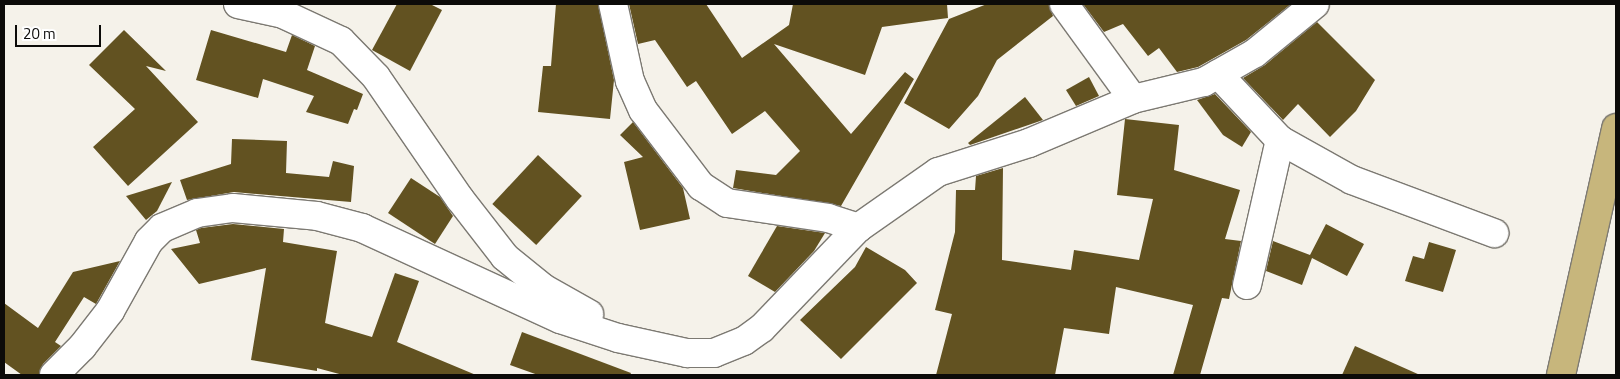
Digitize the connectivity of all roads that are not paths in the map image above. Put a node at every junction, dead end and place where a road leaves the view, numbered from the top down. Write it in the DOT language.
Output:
graph roads {
  1 [pos="238,4"];
  2 [pos="613,4"];
  3 [pos="1064,4"];
  4 [pos="1315,4"];
  5 [pos="1218,74"];
  6 [pos="1133,99"];
  7 [pos="1616,128"];
  8 [pos="1280,140"];
  9 [pos="858,228"];
  10 [pos="1494,233"];
  11 [pos="1246,284"];
  12 [pos="628,340"];
  13 [pos="54,375"];
  14 [pos="1561,375"];
  1 -- 12 [label="street"];
  2 -- 9 [label="street"];
  3 -- 6 [label="street"];
  4 -- 5 [label="street"];
  5 -- 6 [label="street"];
  5 -- 8 [label="street"];
  6 -- 9 [label="street"];
  7 -- 14 [label="main road"];
  8 -- 10 [label="street"];
  8 -- 11 [label="street"];
  9 -- 12 [label="street"];
  12 -- 13 [label="street"];
}
